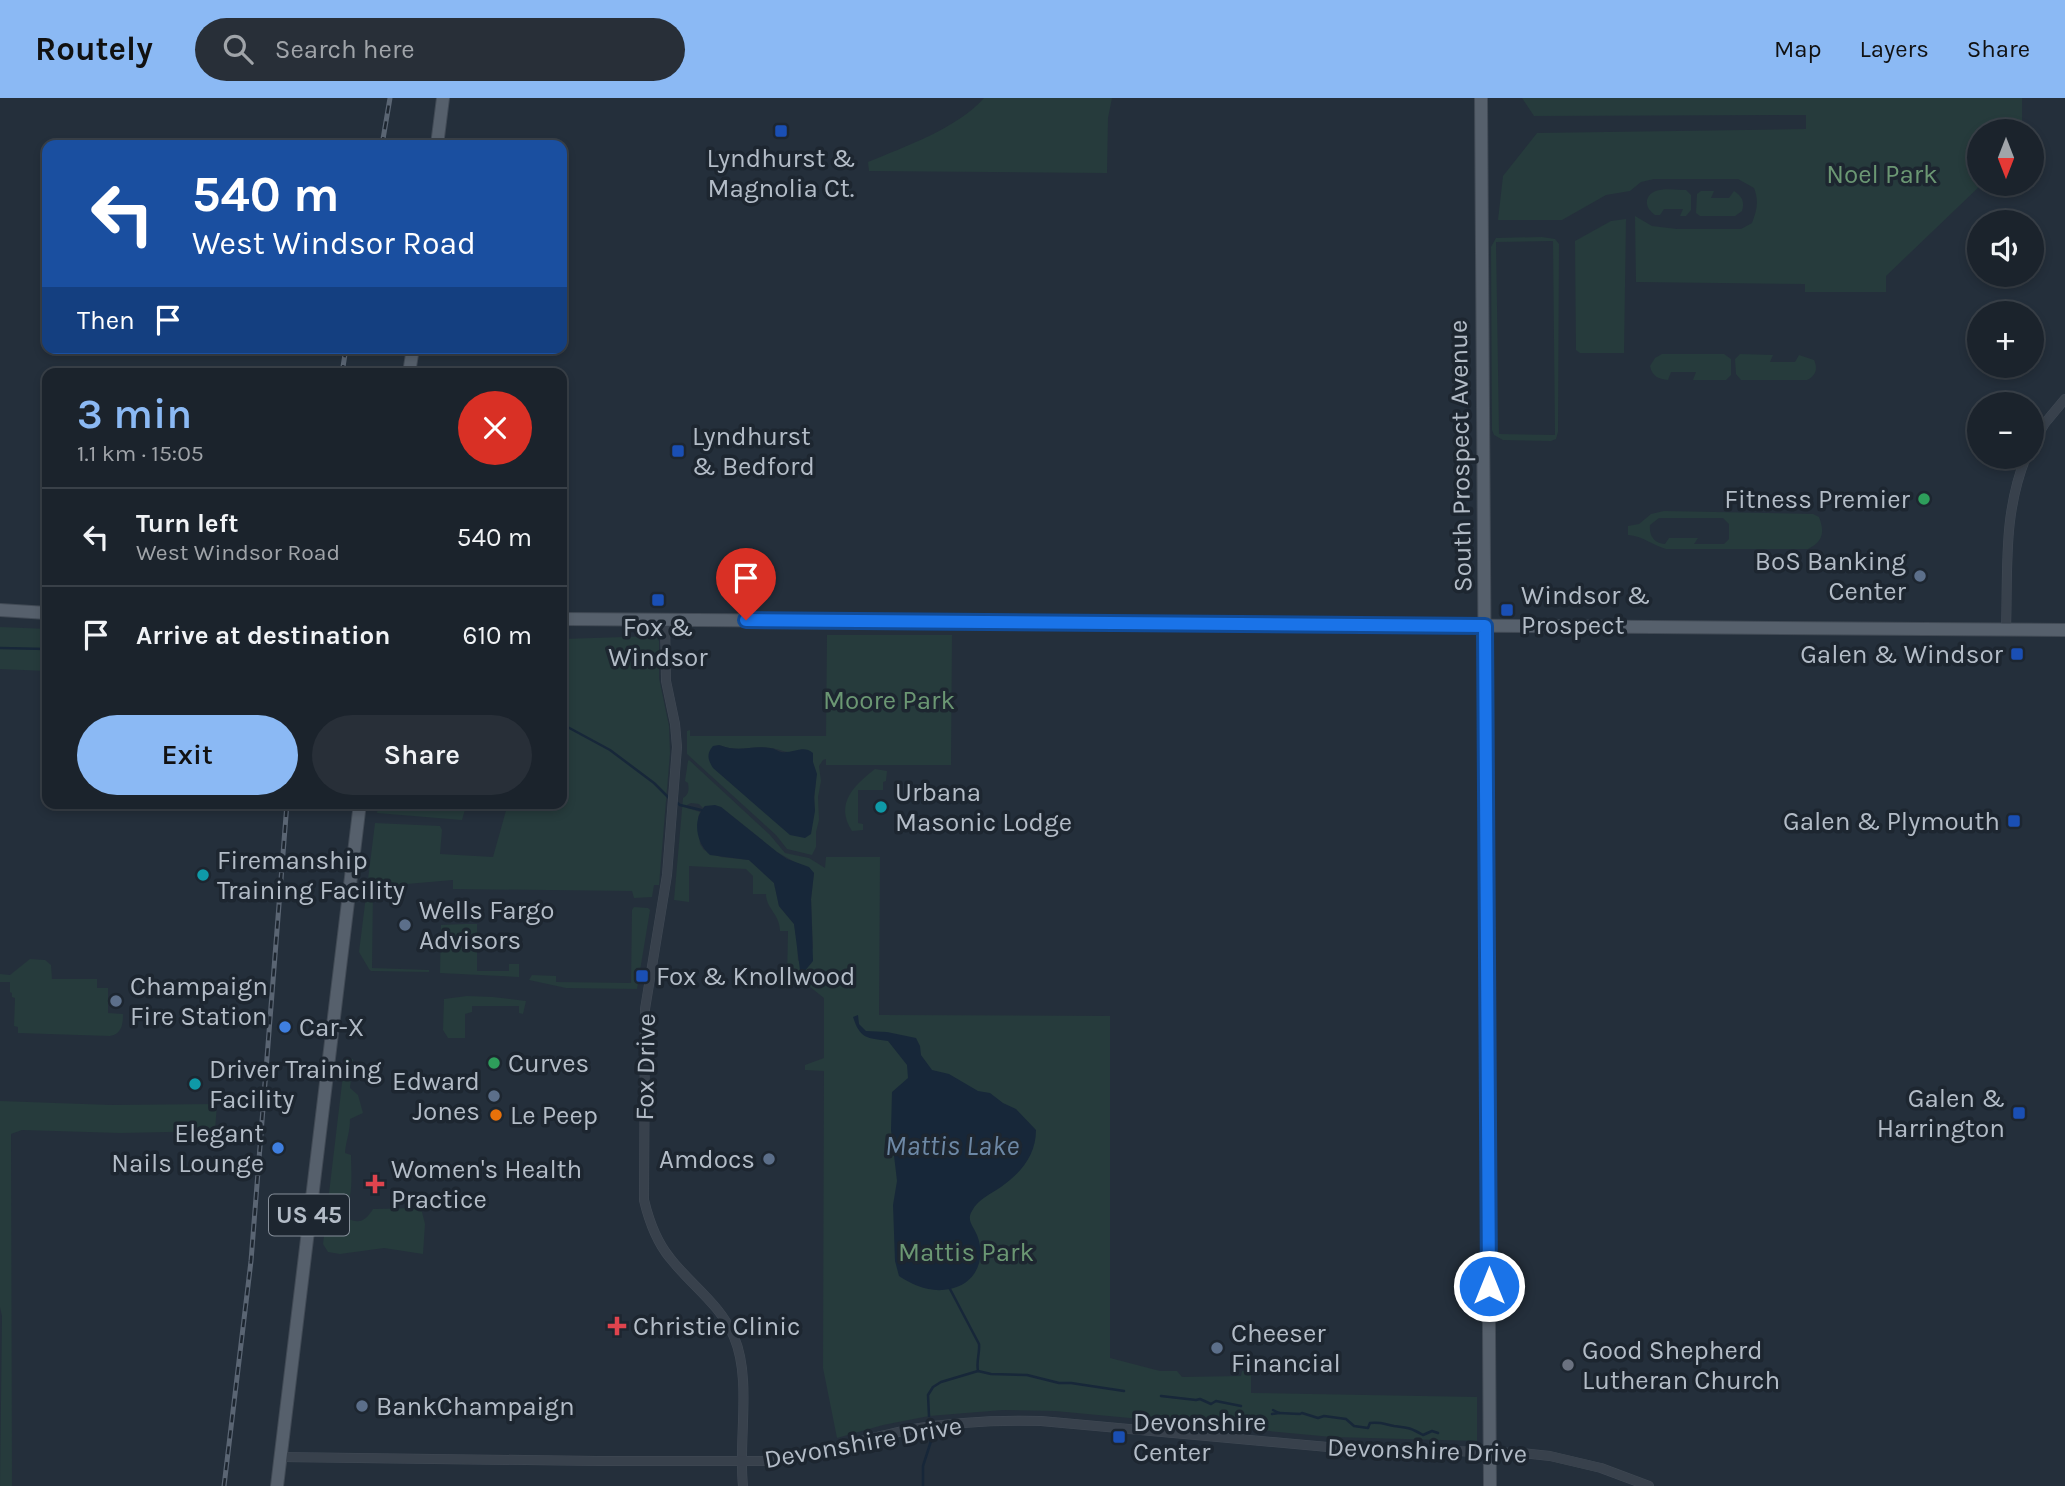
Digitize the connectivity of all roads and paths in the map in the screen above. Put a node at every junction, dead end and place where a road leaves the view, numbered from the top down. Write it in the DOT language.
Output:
graph roads {
  1 [pos="443,98"];
  2 [pos="1480,98"];
  3 [pos="438,140"];
  4 [pos="2065,399"];
  5 [pos="2044,425"];
  6 [pos="2022,469"];
  7 [pos="0,610"];
  8 [pos="42,613"];
  9 [pos="567,619"];
  10 [pos="665,620"];
  11 [pos="1485,626"];
  12 [pos="2006,629"];
  13 [pos="2065,630"];
  14 [pos="359,809"];
  15 [pos="1490,1453"];
  16 [pos="281,1457"];
  17 [pos="743,1461"];
  18 [pos="277,1486"];
  19 [pos="743,1486"];
  20 [pos="1490,1486"];
  21 [pos="1649,1486"];
  1 -- 3 [label="main road"];
  2 -- 11 [label="main road, South Prospect Avenue"];
  4 -- 5 [label="street"];
  6 -- 12 [label="street"];
  7 -- 8 [label="main road"];
  9 -- 10 [label="main road"];
  10 -- 11 [label="main road"];
  10 -- 17 [label="street, Fox Drive"];
  11 -- 12 [label="main road"];
  11 -- 15 [label="main road, South Prospect Avenue"];
  12 -- 13 [label="main road"];
  14 -- 16 [label="main road, US 45"];
  15 -- 17 [label="street, Devonshire Drive"];
  15 -- 20 [label="main road, South Prospect Avenue"];
  15 -- 21 [label="street, Devonshire Drive"];
  16 -- 17 [label="street, Devonshire Drive"];
  16 -- 18 [label="main road, US 45"];
  17 -- 19 [label="street, Fox Drive"];
}
